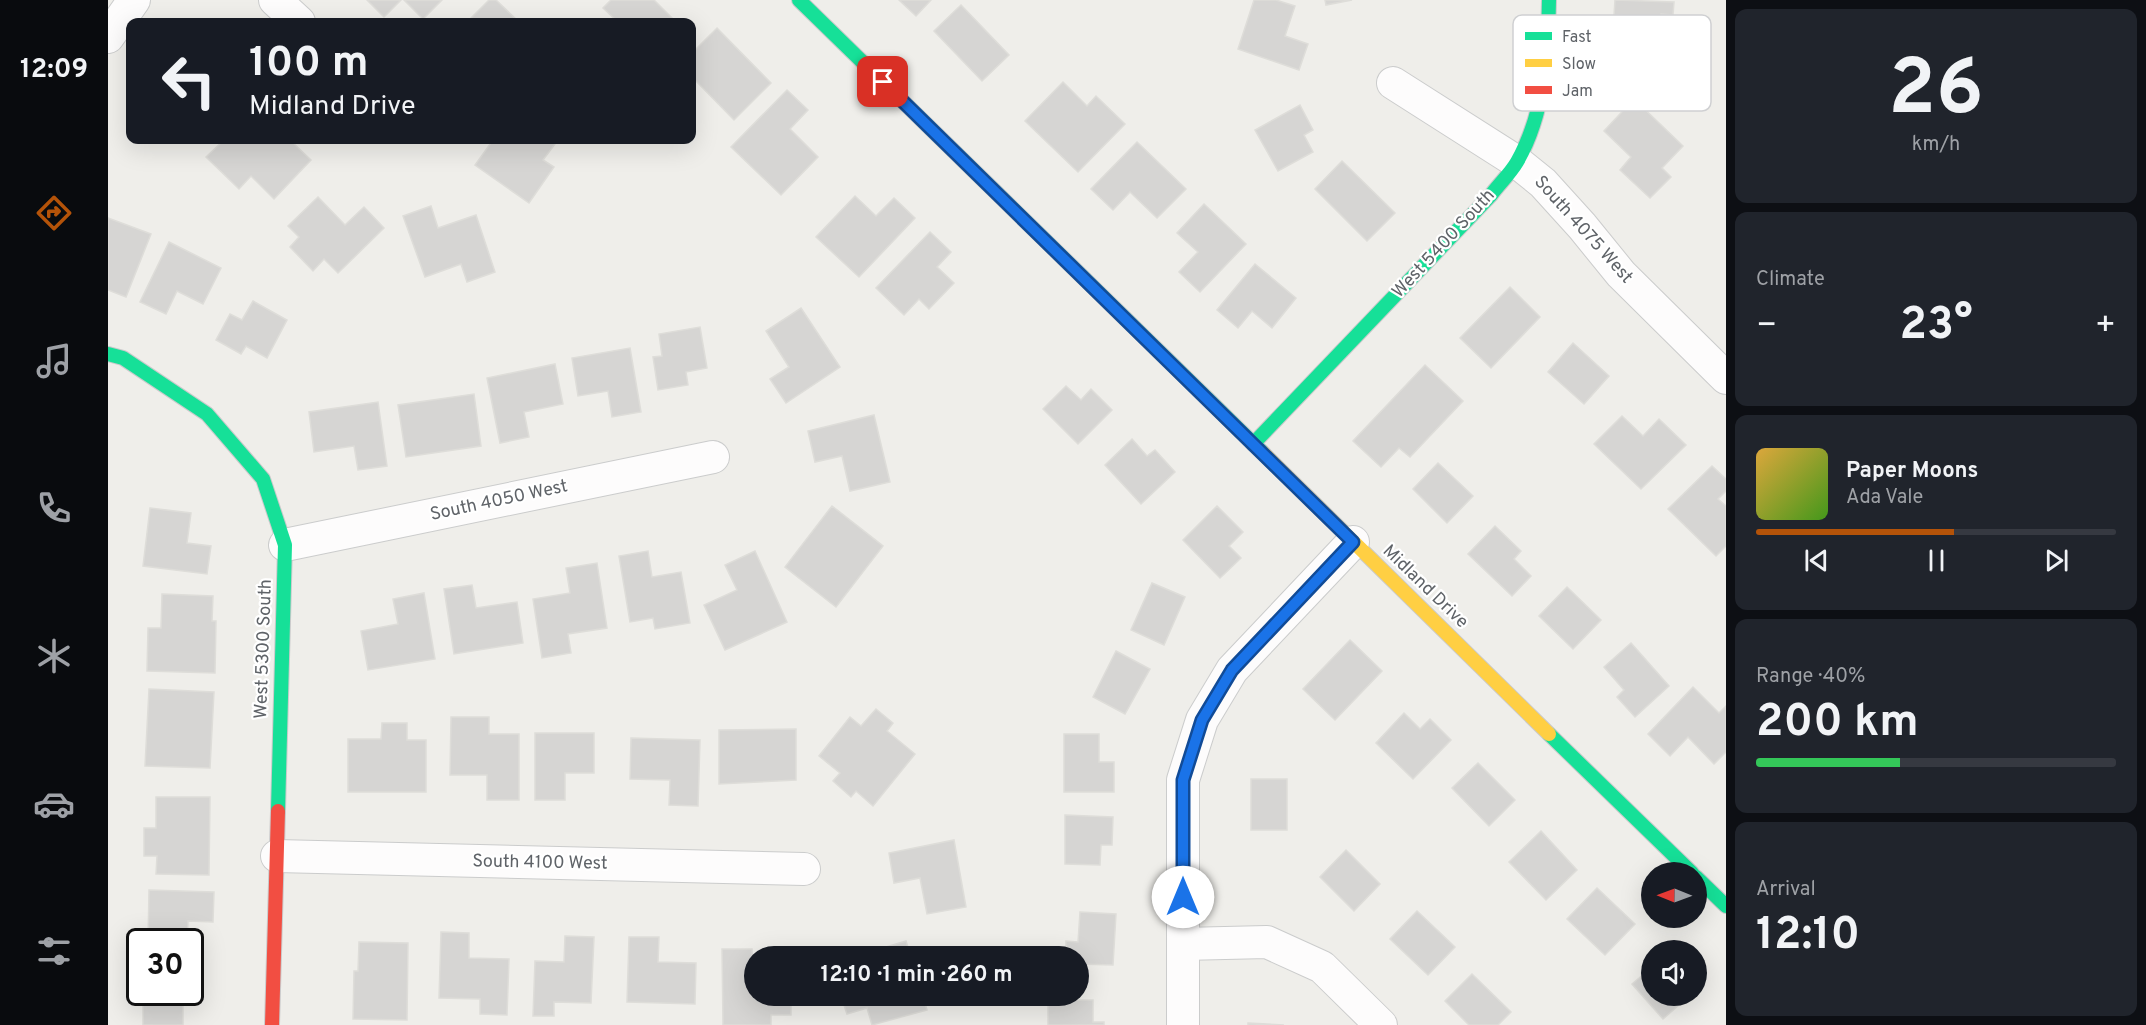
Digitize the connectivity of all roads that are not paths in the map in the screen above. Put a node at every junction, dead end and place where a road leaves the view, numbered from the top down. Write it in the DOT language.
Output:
graph roads {
  1 [pos="134,0"];
  2 [pos="275,0"];
  3 [pos="799,0"];
  4 [pos="1549,0"];
  5 [pos="1549,15"];
  6 [pos="295,18"];
  7 [pos="108,38"];
  8 [pos="1393,83"];
  9 [pos="1537,111"];
  10 [pos="1517,162"];
  11 [pos="108,354"];
  12 [pos="1726,378"];
  13 [pos="1253,444"];
  14 [pos="713,457"];
  15 [pos="1353,542"];
  16 [pos="285,545"];
  17 [pos="277,856"];
  18 [pos="1681,862"];
  19 [pos="804,869"];
  20 [pos="1707,888"];
  21 [pos="1726,906"];
  22 [pos="1183,944"];
  23 [pos="272,1025"];
  24 [pos="1183,1025"];
  25 [pos="1382,1025"];
  1 -- 7 [label="street"];
  2 -- 6 [label="street"];
  3 -- 13 [label="street, Midland Drive"];
  4 -- 5 [label="street, West 5400 South"];
  8 -- 10 [label="street, South 4075 West"];
  9 -- 10 [label="street, West 5400 South"];
  10 -- 12 [label="street, South 4075 West"];
  10 -- 13 [label="street, West 5400 South"];
  11 -- 16 [label="street, West 5300 South"];
  13 -- 15 [label="street, Midland Drive"];
  14 -- 16 [label="street, South 4050 West"];
  15 -- 18 [label="street, Midland Drive"];
  15 -- 22 [label="street"];
  16 -- 17 [label="street, West 5300 South"];
  17 -- 19 [label="street, South 4100 West"];
  17 -- 23 [label="street, West 5300 South"];
  20 -- 21 [label="street"];
  22 -- 24 [label="street"];
  22 -- 25 [label="street"];
}
